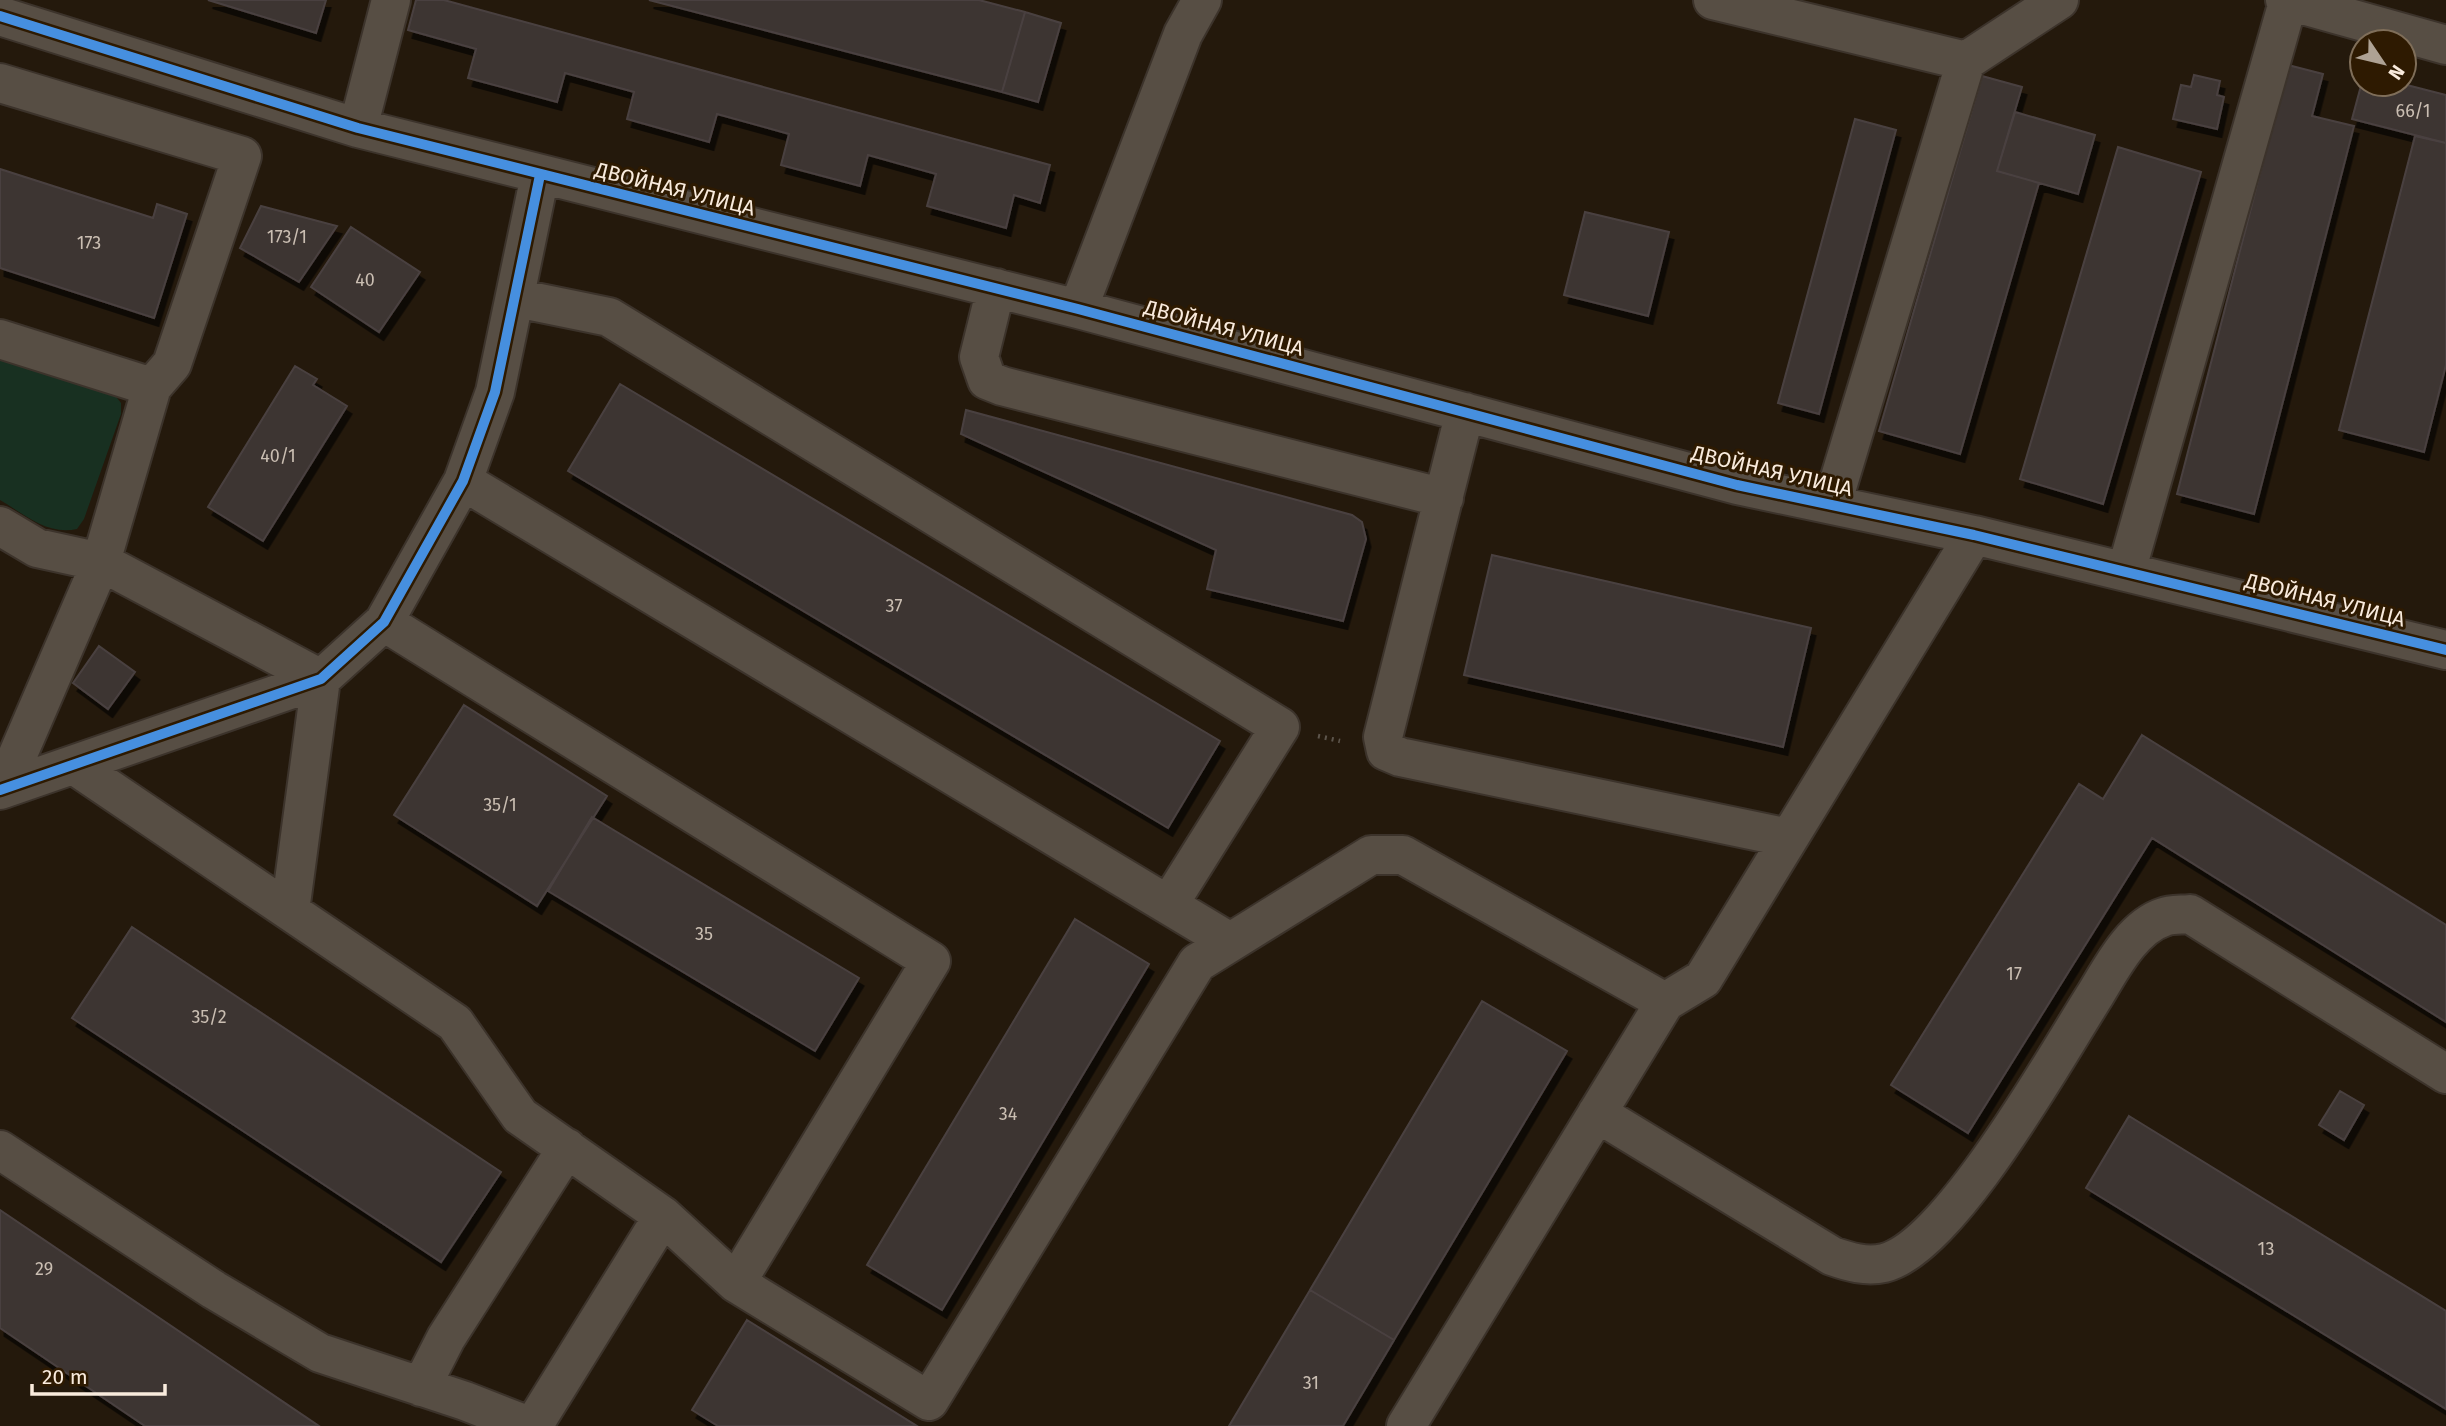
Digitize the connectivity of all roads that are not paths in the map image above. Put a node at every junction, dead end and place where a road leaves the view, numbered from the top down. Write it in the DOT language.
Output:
graph roads {
  1 [pos="391,0"];
  2 [pos="1202,0"];
  3 [pos="1713,0"];
  4 [pos="2059,0"];
  5 [pos="2286,1"];
  6 [pos="0,16"];
  7 [pos="2446,45"];
  8 [pos="1966,61"];
  9 [pos="0,83"];
  10 [pos="358,128"];
  11 [pos="540,175"];
  12 [pos="996,288"];
  13 [pos="516,298"];
  14 [pos="1078,309"];
  15 [pos="0,340"];
  16 [pos="152,387"];
  17 [pos="1465,412"];
  18 [pos="463,481"];
  19 [pos="1444,498"];
  20 [pos="1832,504"];
  21 [pos="0,526"];
  22 [pos="1974,535"];
  23 [pos="101,562"];
  24 [pos="2126,572"];
  25 [pos="384,622"];
  26 [pos="2446,650"];
  27 [pos="321,680"];
  28 [pos="74,765"];
  29 [pos="1,790"];
  30 [pos="1789,838"];
  31 [pos="1169,904"];
  32 [pos="290,911"];
  33 [pos="1230,942"];
  34 [pos="1665,1002"];
  35 [pos="2446,1074"];
  36 [pos="1597,1114"];
  37 [pos="567,1148"];
  38 [pos="0,1150"];
  39 [pos="663,1216"];
  40 [pos="736,1283"];
  41 [pos="421,1387"];
  42 [pos="531,1426"];
  43 [pos="1406,1426"];
  1 -- 10 [label="street"];
  2 -- 14 [label="street"];
  3 -- 8 [label="street"];
  4 -- 8 [label="street"];
  5 -- 7 [label="street"];
  5 -- 24 [label="street"];
  6 -- 10 [label="street, ДВОЙНАЯ УЛИЦА"];
  8 -- 20 [label="street"];
  9 -- 16 [label="street"];
  10 -- 11 [label="street, ДВОЙНАЯ УЛИЦА"];
  11 -- 12 [label="street, ДВОЙНАЯ УЛИЦА"];
  11 -- 13 [label="street"];
  12 -- 14 [label="street, ДВОЙНАЯ УЛИЦА"];
  12 -- 19 [label="street"];
  13 -- 18 [label="street"];
  13 -- 31 [label="street"];
  14 -- 17 [label="street, ДВОЙНАЯ УЛИЦА"];
  15 -- 16 [label="street"];
  16 -- 23 [label="street"];
  17 -- 19 [label="street"];
  17 -- 20 [label="street, ДВОЙНАЯ УЛИЦА"];
  18 -- 25 [label="street"];
  18 -- 31 [label="street"];
  19 -- 30 [label="street"];
  20 -- 22 [label="street, ДВОЙНАЯ УЛИЦА"];
  21 -- 23 [label="street"];
  22 -- 24 [label="street, ДВОЙНАЯ УЛИЦА"];
  22 -- 30 [label="street"];
  23 -- 27 [label="street"];
  23 -- 29 [label="street"];
  24 -- 26 [label="street, ДВОЙНАЯ УЛИЦА"];
  25 -- 27 [label="street"];
  25 -- 40 [label="street"];
  27 -- 28 [label="street"];
  27 -- 32 [label="street"];
  28 -- 29 [label="street"];
  28 -- 32 [label="street"];
  30 -- 34 [label="street"];
  31 -- 33 [label="street"];
  32 -- 37 [label="street"];
  33 -- 34 [label="street"];
  33 -- 40 [label="street"];
  34 -- 36 [label="street"];
  35 -- 36 [label="street"];
  36 -- 43 [label="street"];
  37 -- 39 [label="street"];
  37 -- 41 [label="street"];
  38 -- 41 [label="street"];
  39 -- 40 [label="street"];
  39 -- 42 [label="street"];
  41 -- 42 [label="street"];
}
